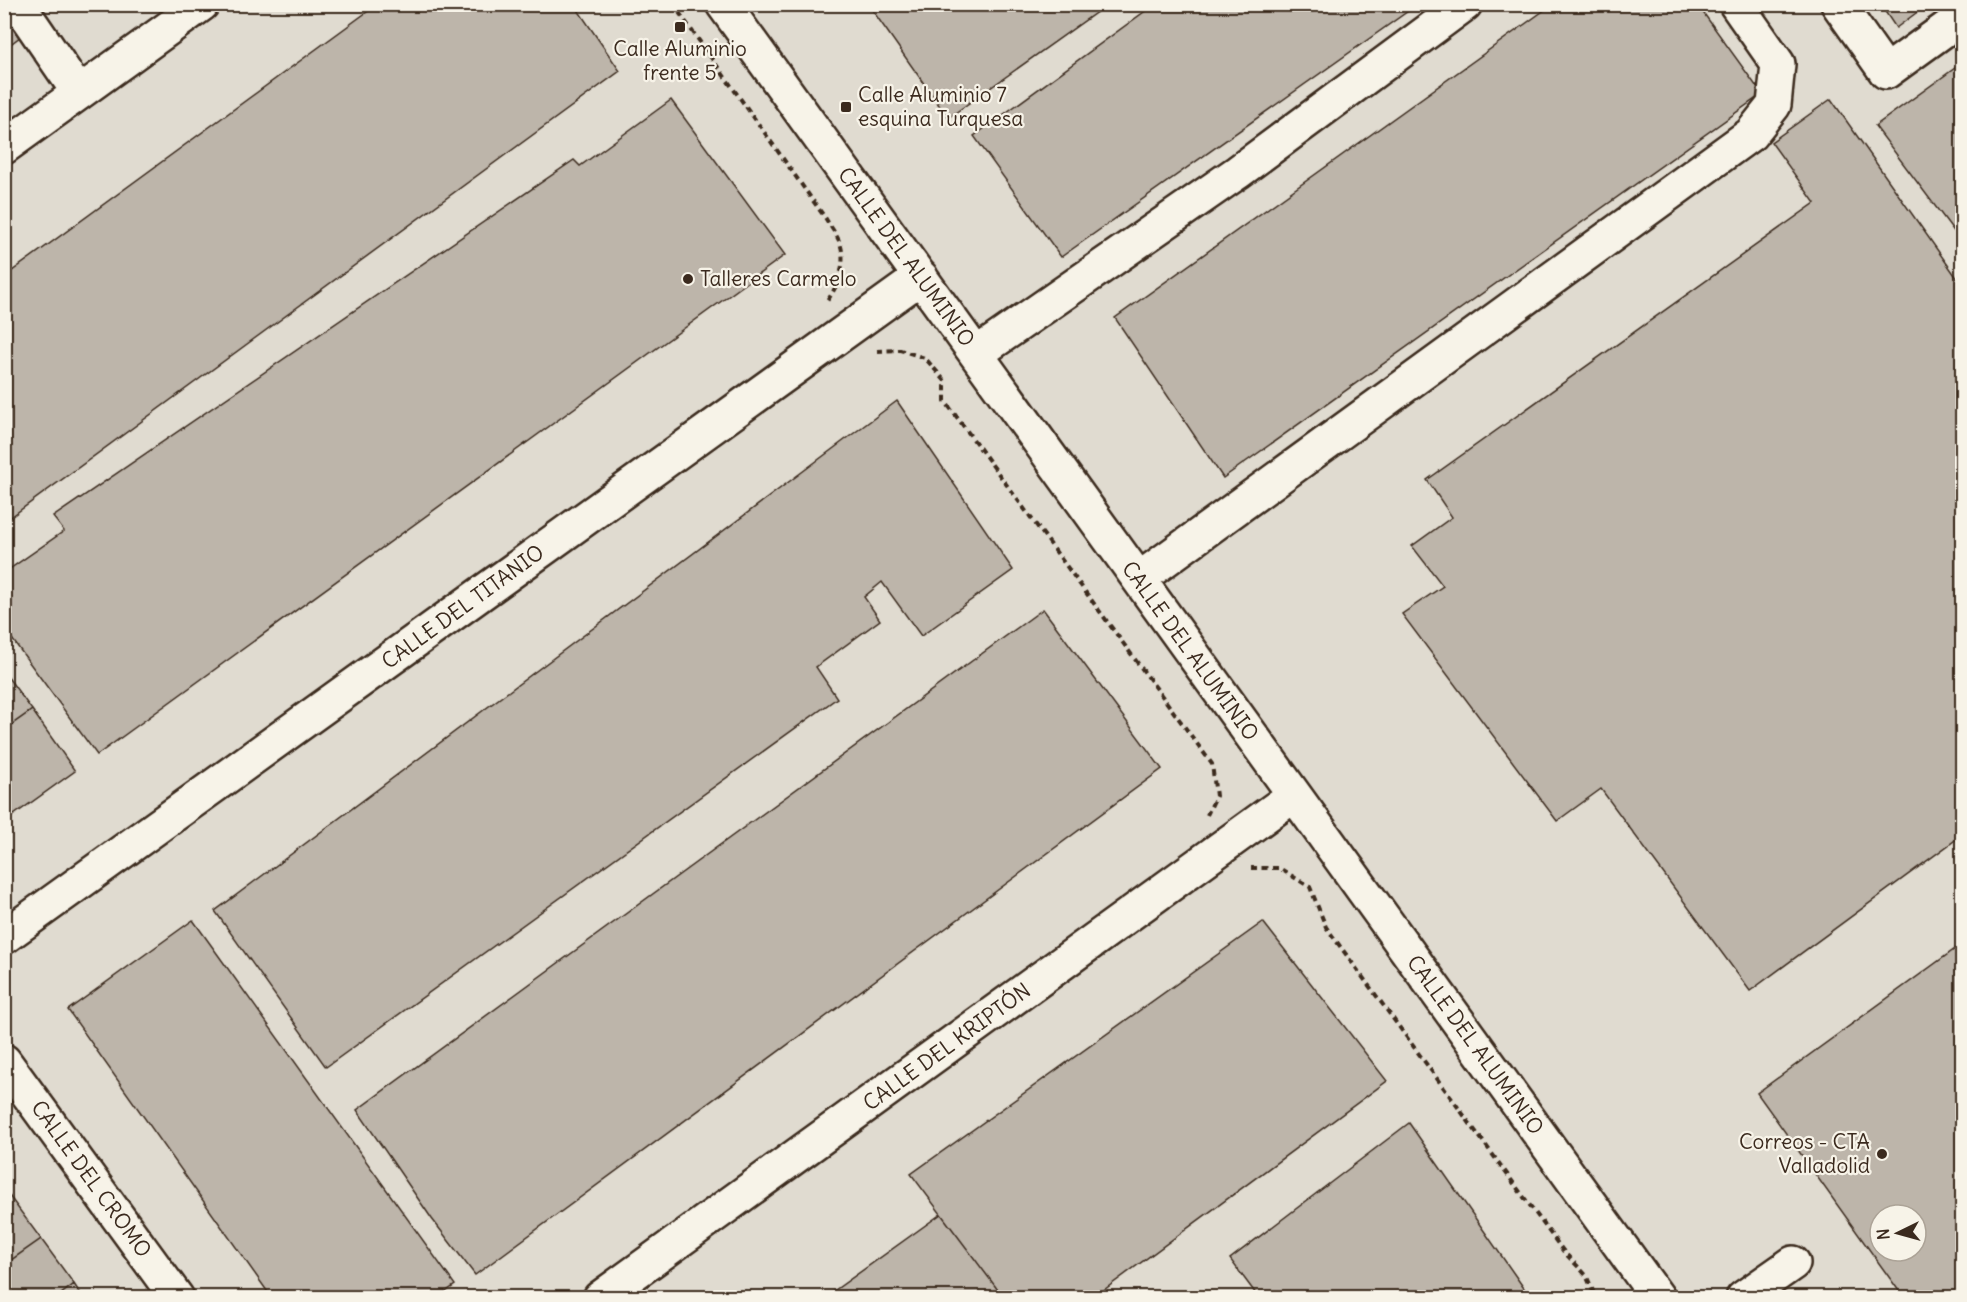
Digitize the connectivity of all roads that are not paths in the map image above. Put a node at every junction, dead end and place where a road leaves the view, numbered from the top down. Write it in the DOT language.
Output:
graph roads {
  1 [pos="18,4"];
  2 [pos="202,4"];
  3 [pos="1465,4"];
  4 [pos="1736,4"];
  5 [pos="1838,4"];
  6 [pos="730,7"];
  7 [pos="1962,17"];
  8 [pos="80,93"];
  9 [pos="4,147"];
  10 [pos="921,277"];
  11 [pos="976,354"];
  12 [pos="1139,579"];
  13 [pos="1293,795"];
  14 [pos="4,937"];
  15 [pos="4,1061"];
  16 [pos="1793,1263"];
  17 [pos="177,1298"];
  18 [pos="600,1298"];
  19 [pos="1658,1298"];
  20 [pos="1743,1298"];
  1 -- 8 [label="street"];
  2 -- 8 [label="street"];
  3 -- 11 [label="street"];
  4 -- 12 [label="street"];
  5 -- 7 [label="street"];
  6 -- 10 [label="street, CALLE DEL ALUMINIO"];
  8 -- 9 [label="street"];
  10 -- 11 [label="street, CALLE DEL ALUMINIO"];
  10 -- 14 [label="street, CALLE DEL TITANIO"];
  11 -- 12 [label="street, CALLE DEL ALUMINIO"];
  12 -- 13 [label="street, CALLE DEL ALUMINIO"];
  13 -- 18 [label="street, CALLE DEL KRIPTÓN"];
  13 -- 19 [label="street, CALLE DEL ALUMINIO"];
  15 -- 17 [label="street, CALLE DEL CROMO"];
  16 -- 20 [label="street"];
}
